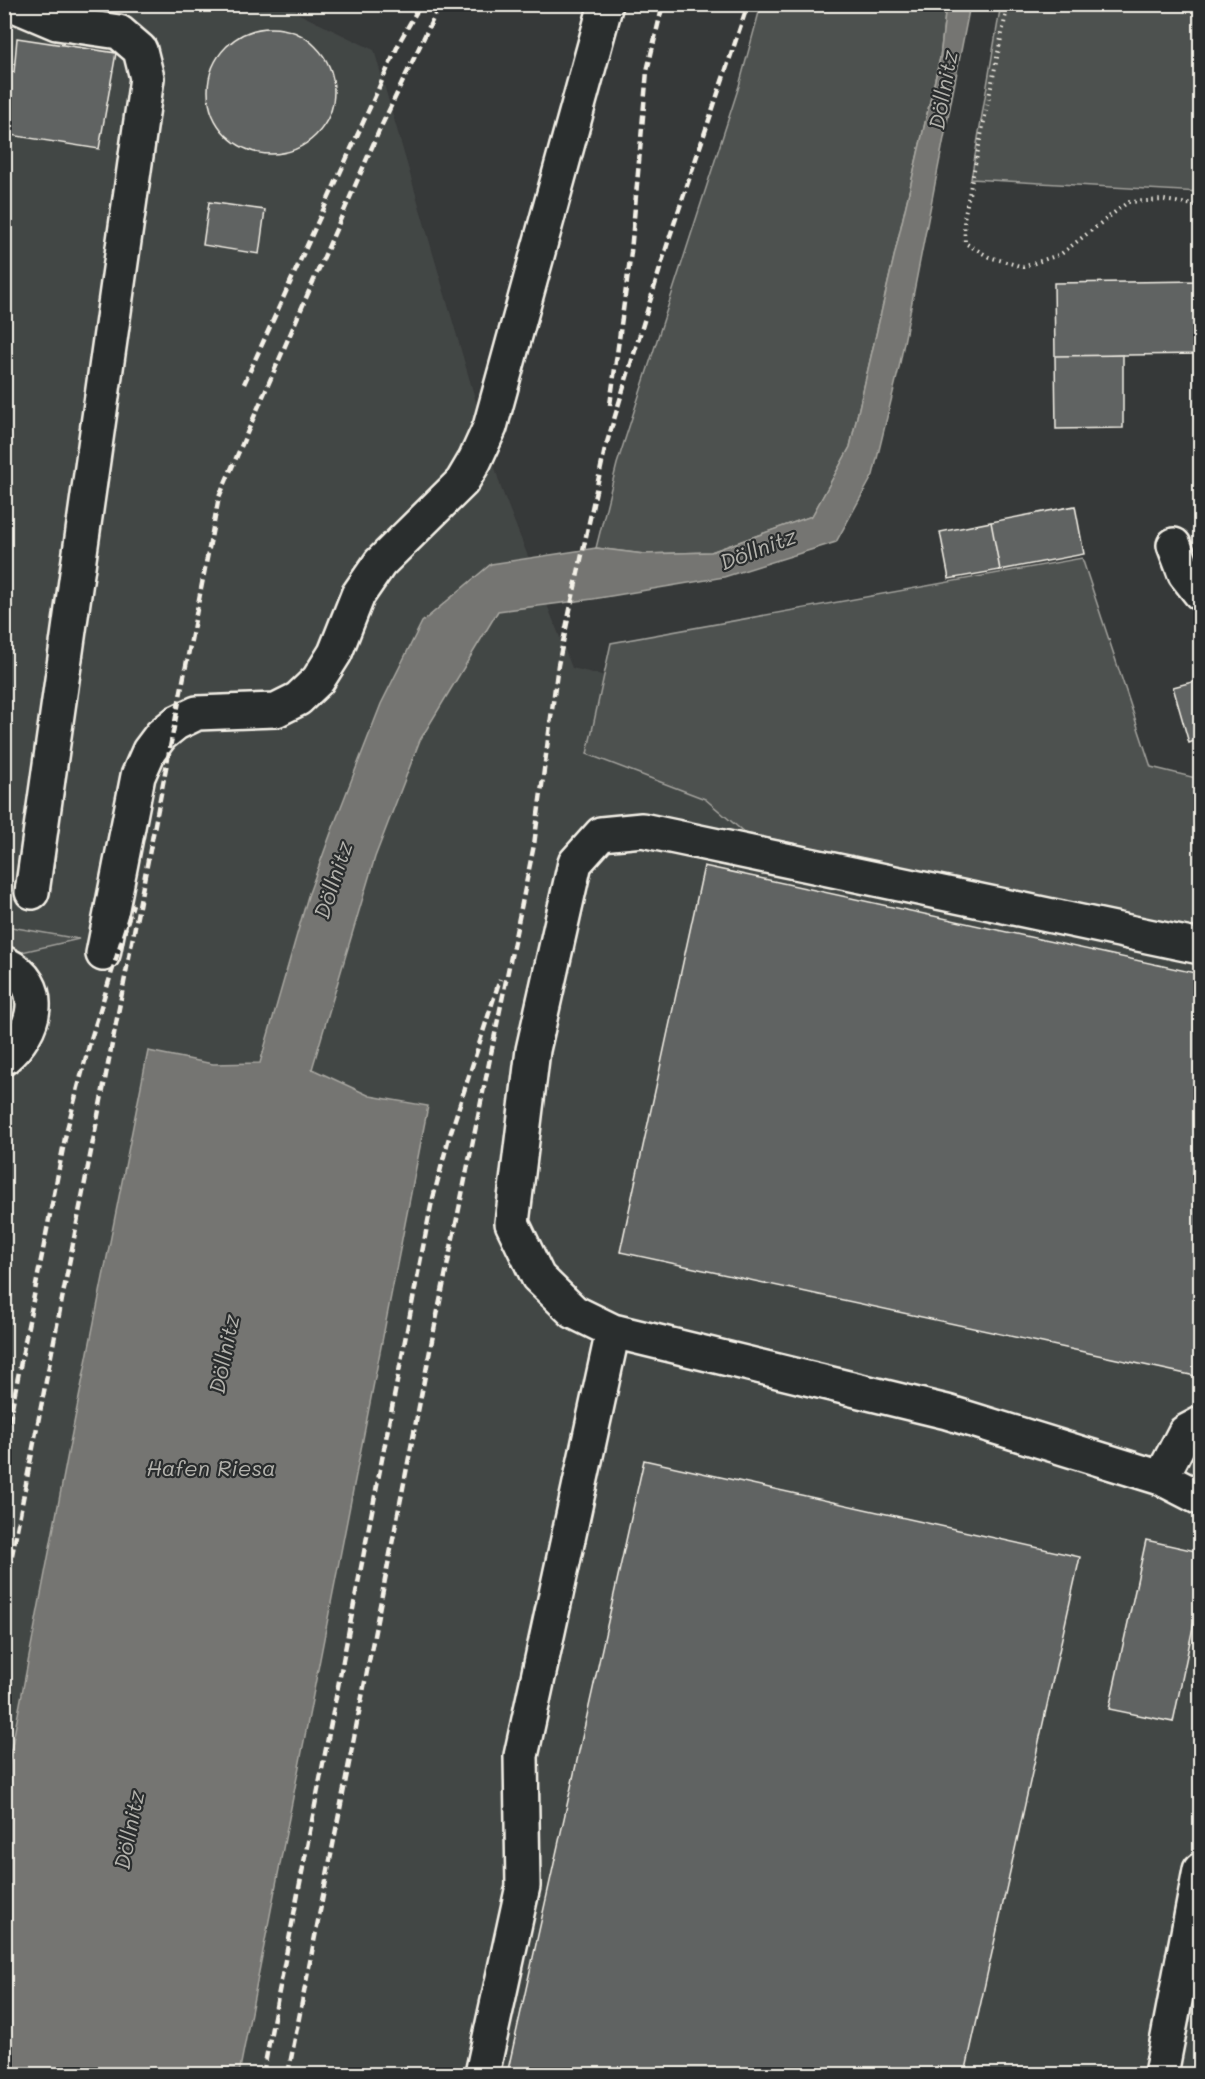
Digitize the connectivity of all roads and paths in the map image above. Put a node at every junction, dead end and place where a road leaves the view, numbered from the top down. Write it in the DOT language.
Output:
graph roads {
  1 [pos="12,4"];
  2 [pos="606,4"];
  3 [pos="1008,4"];
  4 [pos="1200,206"];
  5 [pos="1174,545"];
  6 [pos="1200,593"];
  7 [pos="32,892"];
  8 [pos="1200,947"];
  9 [pos="103,954"];
  10 [pos="4,963"];
  11 [pos="4,1058"];
  12 [pos="613,1331"];
  13 [pos="1200,1424"];
  14 [pos="1161,1478"];
  15 [pos="1200,1498"];
  16 [pos="1200,1870"];
  17 [pos="482,2074"];
  18 [pos="1161,2074"];
  1 -- 7 [label="lane"];
  2 -- 9 [label="lane"];
  3 -- 4 [label="path"];
  5 -- 6 [label="lane"];
  8 -- 12 [label="lane"];
  10 -- 11 [label="lane"];
  12 -- 14 [label="lane"];
  12 -- 17 [label="lane"];
  13 -- 14 [label="lane"];
  14 -- 15 [label="lane"];
  16 -- 18 [label="lane"];
}
